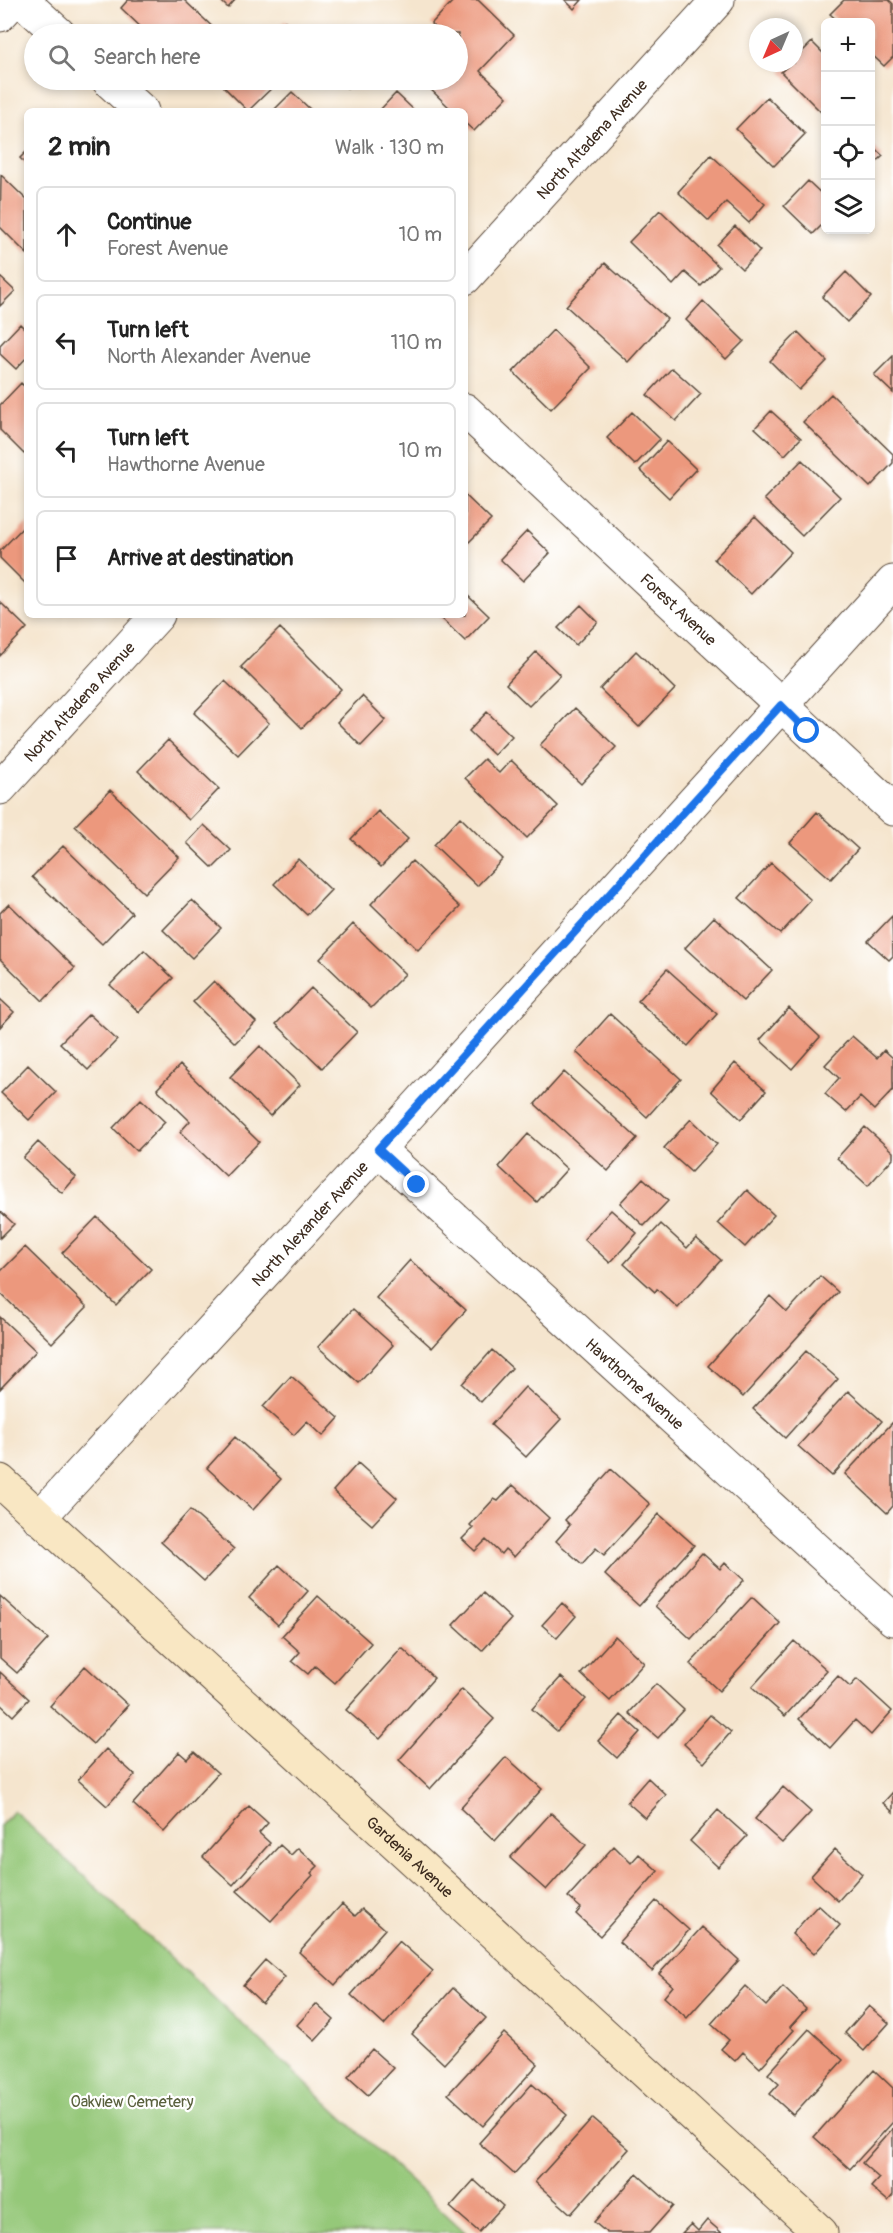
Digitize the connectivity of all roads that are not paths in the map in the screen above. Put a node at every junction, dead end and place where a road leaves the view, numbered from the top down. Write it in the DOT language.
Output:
graph roads {
  1 [pos="14,0"];
  2 [pos="22,0"];
  3 [pos="718,0"];
  4 [pos="0,15"];
  5 [pos="48,24"];
  6 [pos="119,90"];
  7 [pos="139,108"];
  8 [pos="468,275"];
  9 [pos="468,413"];
  10 [pos="893,582"];
  11 [pos="155,618"];
  12 [pos="781,705"];
  13 [pos="0,788"];
  14 [pos="893,809"];
  15 [pos="378,1149"];
  16 [pos="0,1481"];
  17 [pos="39,1518"];
  18 [pos="893,1619"];
  19 [pos="821,2233"];
  1 -- 4 [label="street"];
  2 -- 5 [label="street"];
  3 -- 8 [label="street, North Altadena Avenue"];
  6 -- 7 [label="street"];
  9 -- 12 [label="street, Forest Avenue"];
  10 -- 12 [label="street, North Alexander Avenue"];
  11 -- 13 [label="street, North Altadena Avenue"];
  12 -- 14 [label="street, Forest Avenue"];
  12 -- 15 [label="street, North Alexander Avenue"];
  15 -- 17 [label="street, North Alexander Avenue"];
  15 -- 18 [label="street, Hawthorne Avenue"];
  16 -- 17 [label="street, Gardenia Avenue"];
  17 -- 19 [label="street, Gardenia Avenue"];
}
